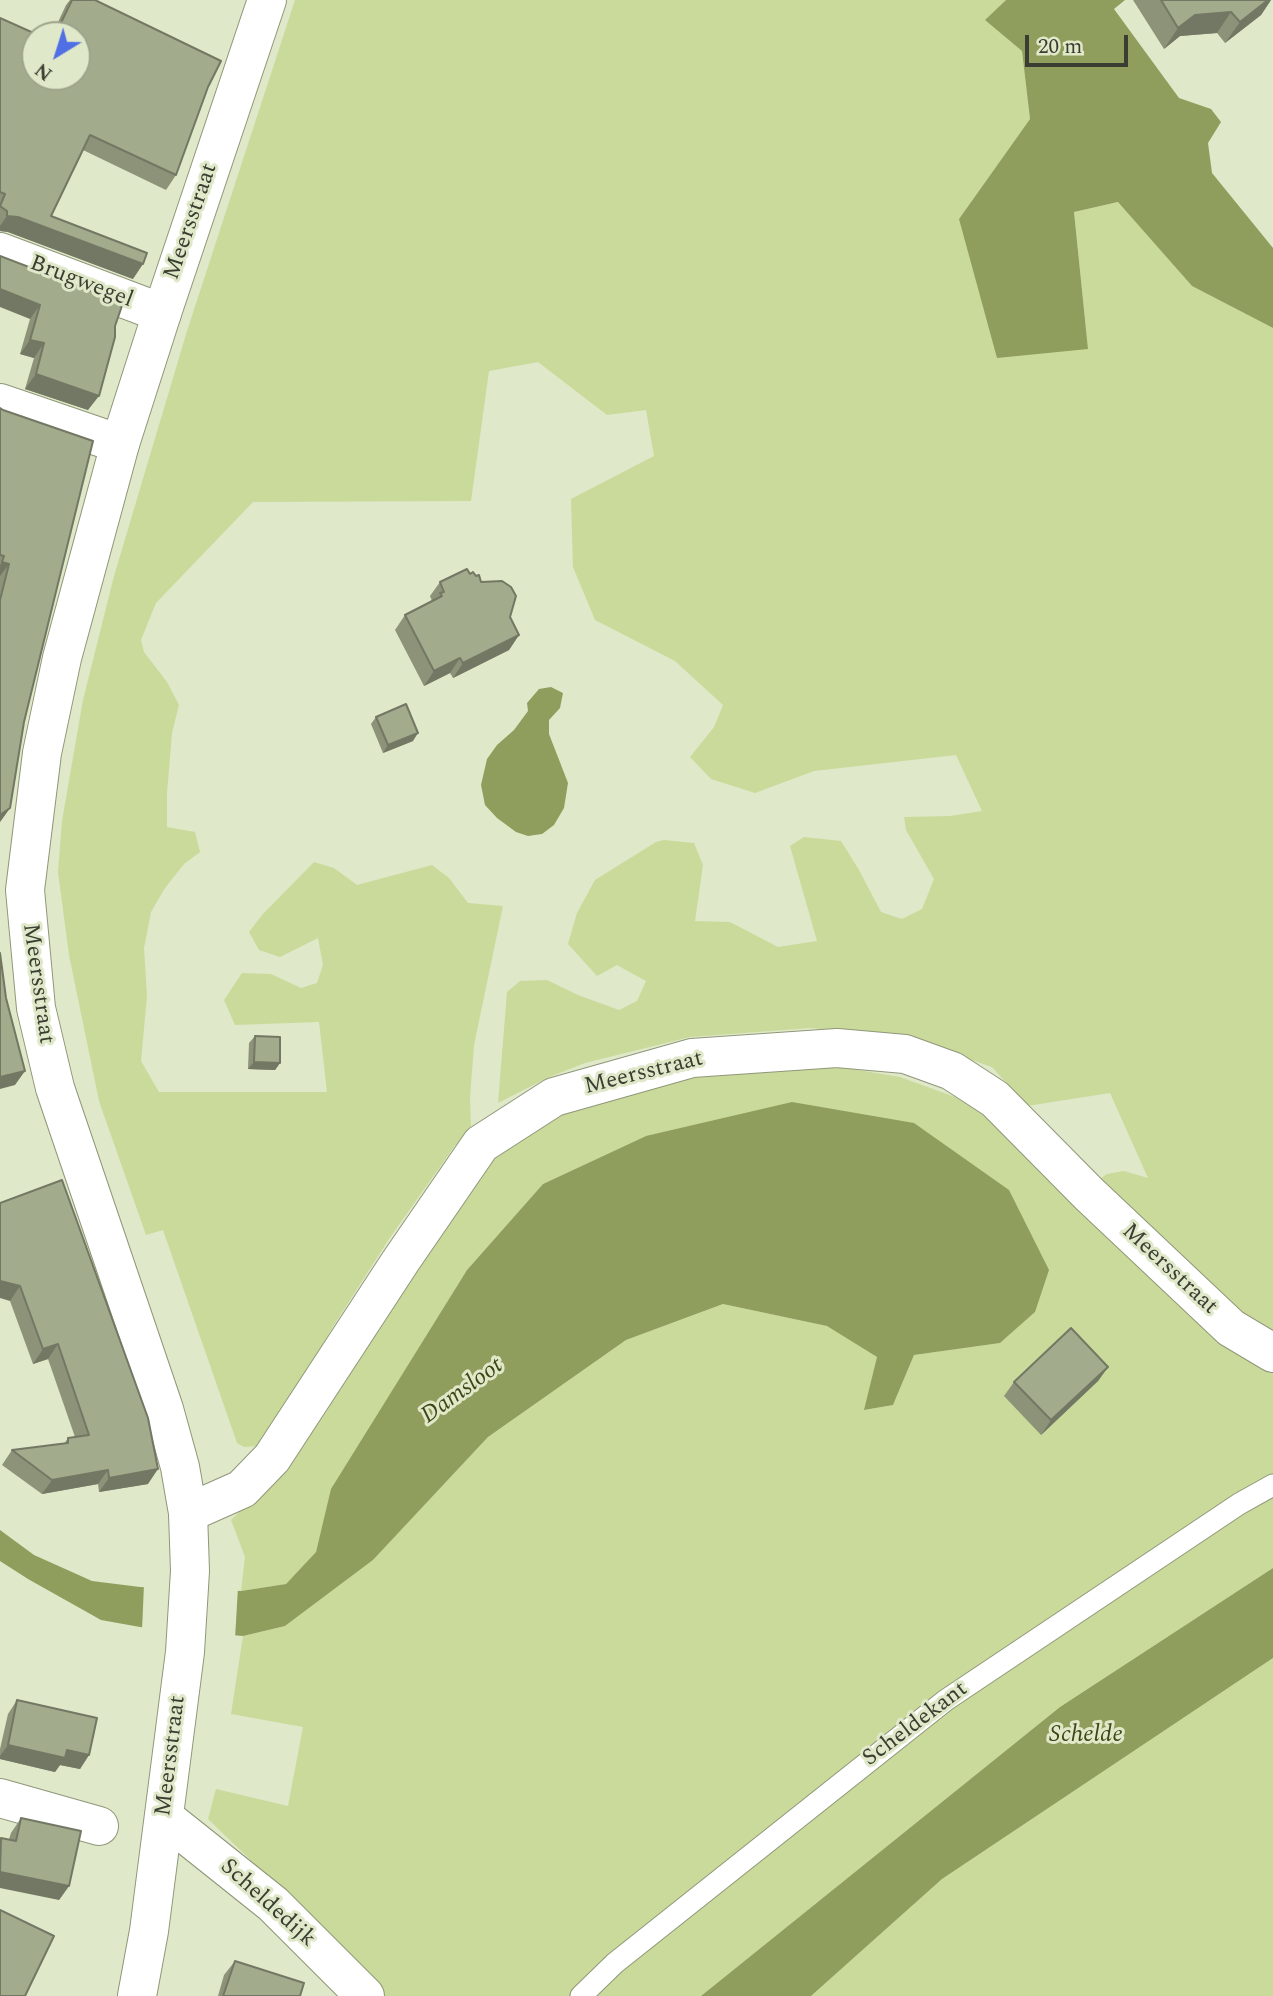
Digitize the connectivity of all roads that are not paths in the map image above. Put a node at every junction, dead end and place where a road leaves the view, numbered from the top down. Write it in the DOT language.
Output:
graph roads {
  1 [pos="267,0"];
  2 [pos="0,252"];
  3 [pos="162,313"];
  4 [pos="0,403"];
  5 [pos="120,444"];
  6 [pos="13,887"];
  7 [pos="1273,1353"];
  8 [pos="1273,1485"];
  9 [pos="188,1513"];
  10 [pos="0,1798"];
  11 [pos="164,1817"];
  12 [pos="99,1826"];
  13 [pos="137,1996"];
  14 [pos="365,1996"];
  15 [pos="582,1996"];
  1 -- 3 [label="street, Meersstraat"];
  2 -- 3 [label="street, Brugwegel"];
  3 -- 5 [label="street, Meersstraat"];
  4 -- 5 [label="street"];
  5 -- 6 [label="street, Meersstraat"];
  6 -- 9 [label="street, Meersstraat"];
  7 -- 9 [label="street, Meersstraat"];
  8 -- 15 [label="lane, Scheldekant"];
  9 -- 11 [label="street, Meersstraat"];
  10 -- 12 [label="street"];
  11 -- 13 [label="street, Meersstraat"];
  11 -- 14 [label="street, Scheldedijk"];
}
